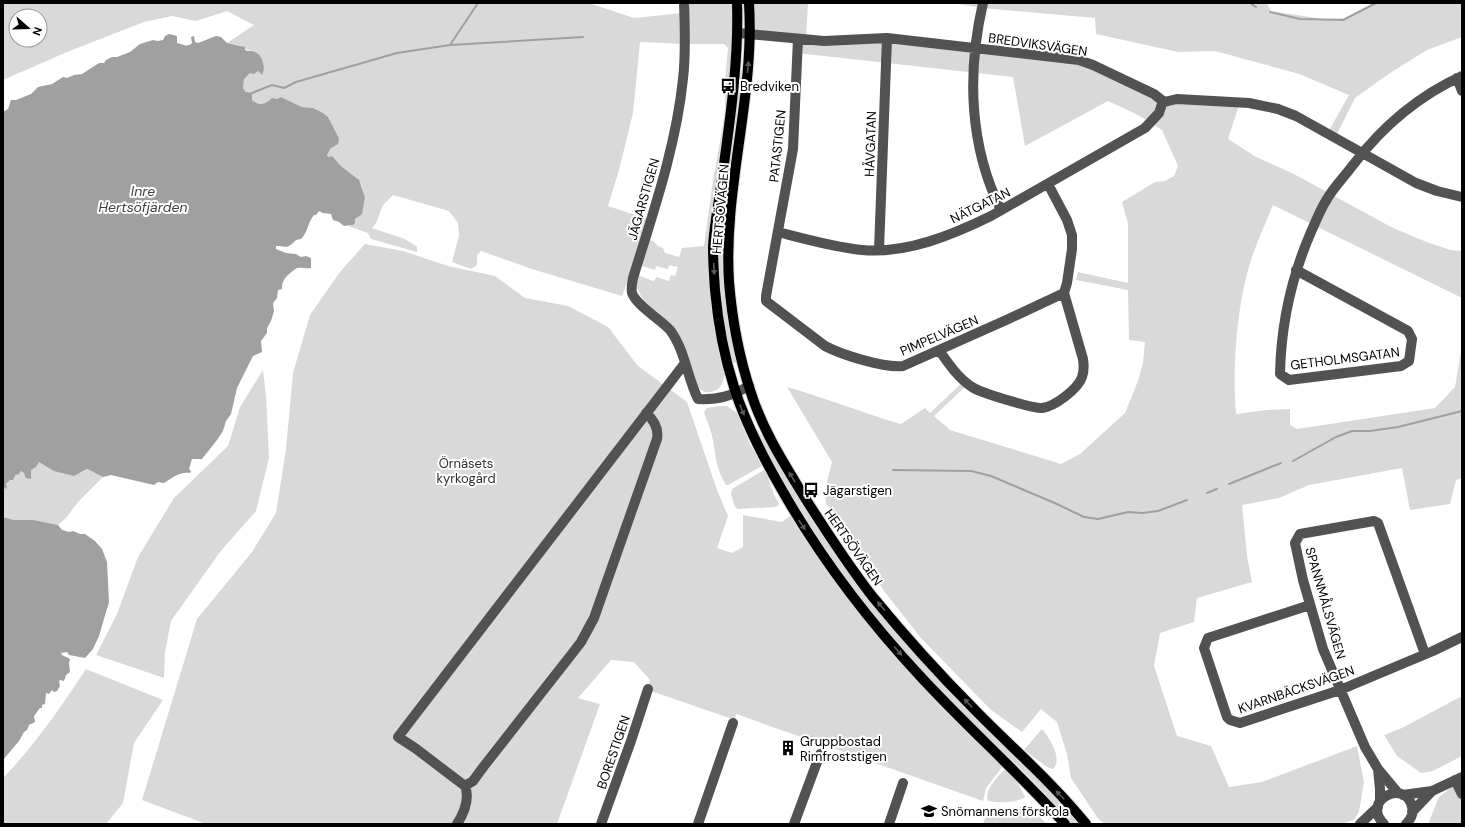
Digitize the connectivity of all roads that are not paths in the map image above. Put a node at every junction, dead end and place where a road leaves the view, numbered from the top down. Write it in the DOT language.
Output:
graph roads {
  1 [pos="684,3"];
  2 [pos="737,3"];
  3 [pos="749,3"];
  4 [pos="983,3"];
  5 [pos="738,33"];
  6 [pos="749,34"];
  7 [pos="888,38"];
  8 [pos="798,39"];
  9 [pos="975,48"];
  10 [pos="1459,77"];
  11 [pos="1462,91"];
  12 [pos="1163,101"];
  13 [pos="1362,153"];
  14 [pos="1048,184"];
  15 [pos="1462,197"];
  16 [pos="1001,210"];
  17 [pos="778,232"];
  18 [pos="879,250"];
  19 [pos="1296,270"];
  20 [pos="1064,293"];
  21 [pos="939,350"];
  22 [pos="685,363"];
  23 [pos="749,386"];
  24 [pos="736,393"];
  25 [pos="646,413"];
  26 [pos="1310,605"];
  27 [pos="1462,637"];
  28 [pos="1425,654"];
  29 [pos="648,689"];
  30 [pos="1340,690"];
  31 [pos="734,723"];
  32 [pos="820,754"];
  33 [pos="1378,770"];
  34 [pos="1459,778"];
  35 [pos="903,783"];
  36 [pos="465,786"];
  37 [pos="1432,791"];
  38 [pos="1400,794"];
  39 [pos="1462,794"];
  40 [pos="1379,804"];
  41 [pos="1409,820"];
  42 [pos="457,824"];
  43 [pos="601,824"];
  44 [pos="698,824"];
  45 [pos="794,824"];
  46 [pos="889,824"];
  47 [pos="1065,824"];
  48 [pos="1086,824"];
  49 [pos="1360,824"];
  50 [pos="1384,824"];
  1 -- 22 [label="street, JÄGARSTIGEN"];
  2 -- 5 [label="main road, HERTSÖVÄGEN"];
  3 -- 6 [label="main road, HERTSÖVÄGEN"];
  4 -- 9 [label="street"];
  5 -- 6 [label="street, BREDVIKSVÄGEN"];
  5 -- 24 [label="main road, HERTSÖVÄGEN, one-way"];
  6 -- 8 [label="street, BREDVIKSVÄGEN"];
  23 -- 6 [label="main road, HERTSÖVÄGEN, one-way"];
  7 -- 8 [label="street, BREDVIKSVÄGEN"];
  7 -- 9 [label="street, BREDVIKSVÄGEN"];
  7 -- 18 [label="street, HÅVGATAN"];
  8 -- 17 [label="street, PATASTIGEN"];
  9 -- 12 [label="street, BREDVIKSVÄGEN"];
  9 -- 16 [label="street"];
  10 -- 11 [label="street"];
  10 -- 13 [label="street"];
  12 -- 13 [label="street"];
  12 -- 14 [label="street, NÄTGATAN"];
  13 -- 15 [label="street"];
  13 -- 19 [label="street, GETHOLMSGATAN"];
  14 -- 16 [label="street, NÄTGATAN"];
  14 -- 20 [label="street"];
  16 -- 18 [label="street, NÄTGATAN"];
  17 -- 18 [label="street, NÄTGATAN"];
  17 -- 21 [label="street, PIMPELVÄGEN"];
  19 -- 19 [label="street, GETHOLMSGATAN"];
  20 -- 21 [label="street, PIMPELVÄGEN"];
  20 -- 21 [label="street"];
  22 -- 24 [label="street, JÄGARSTIGEN"];
  22 -- 25 [label="street"];
  23 -- 24 [label="street, JÄGARSTIGEN"];
  48 -- 23 [label="main road, HERTSÖVÄGEN, one-way"];
  24 -- 47 [label="main road, HERTSÖVÄGEN, one-way"];
  25 -- 36 [label="street"];
  25 -- 36 [label="street"];
  26 -- 28 [label="street, SPANNMÅLSVÄGEN"];
  26 -- 30 [label="street, SPANNMÅLSVÄGEN"];
  26 -- 30 [label="street, KVARNBÄCKSVÄGEN"];
  27 -- 28 [label="street, KVARNBÄCKSVÄGEN"];
  28 -- 30 [label="street, KVARNBÄCKSVÄGEN"];
  29 -- 43 [label="street, BORESTIGEN"];
  30 -- 33 [label="street, SPANNMÅLSVÄGEN"];
  31 -- 44 [label="street"];
  32 -- 45 [label="street"];
  33 -- 38 [label="street, SPANNMÅLSVÄGEN"];
  33 -- 40 [label="street, SPANNMÅLSVÄGEN"];
  34 -- 37 [label="street"];
  34 -- 39 [label="street"];
  35 -- 46 [label="street"];
  36 -- 42 [label="street"];
  37 -- 38 [label="street"];
  37 -- 41 [label="street"];
  38 -- 40 [label="street"];
  38 -- 41 [label="street, SPANNMÅLSVÄGEN"];
  40 -- 49 [label="street"];
  40 -- 50 [label="street, SPANNMÅLSVÄGEN"];
}
